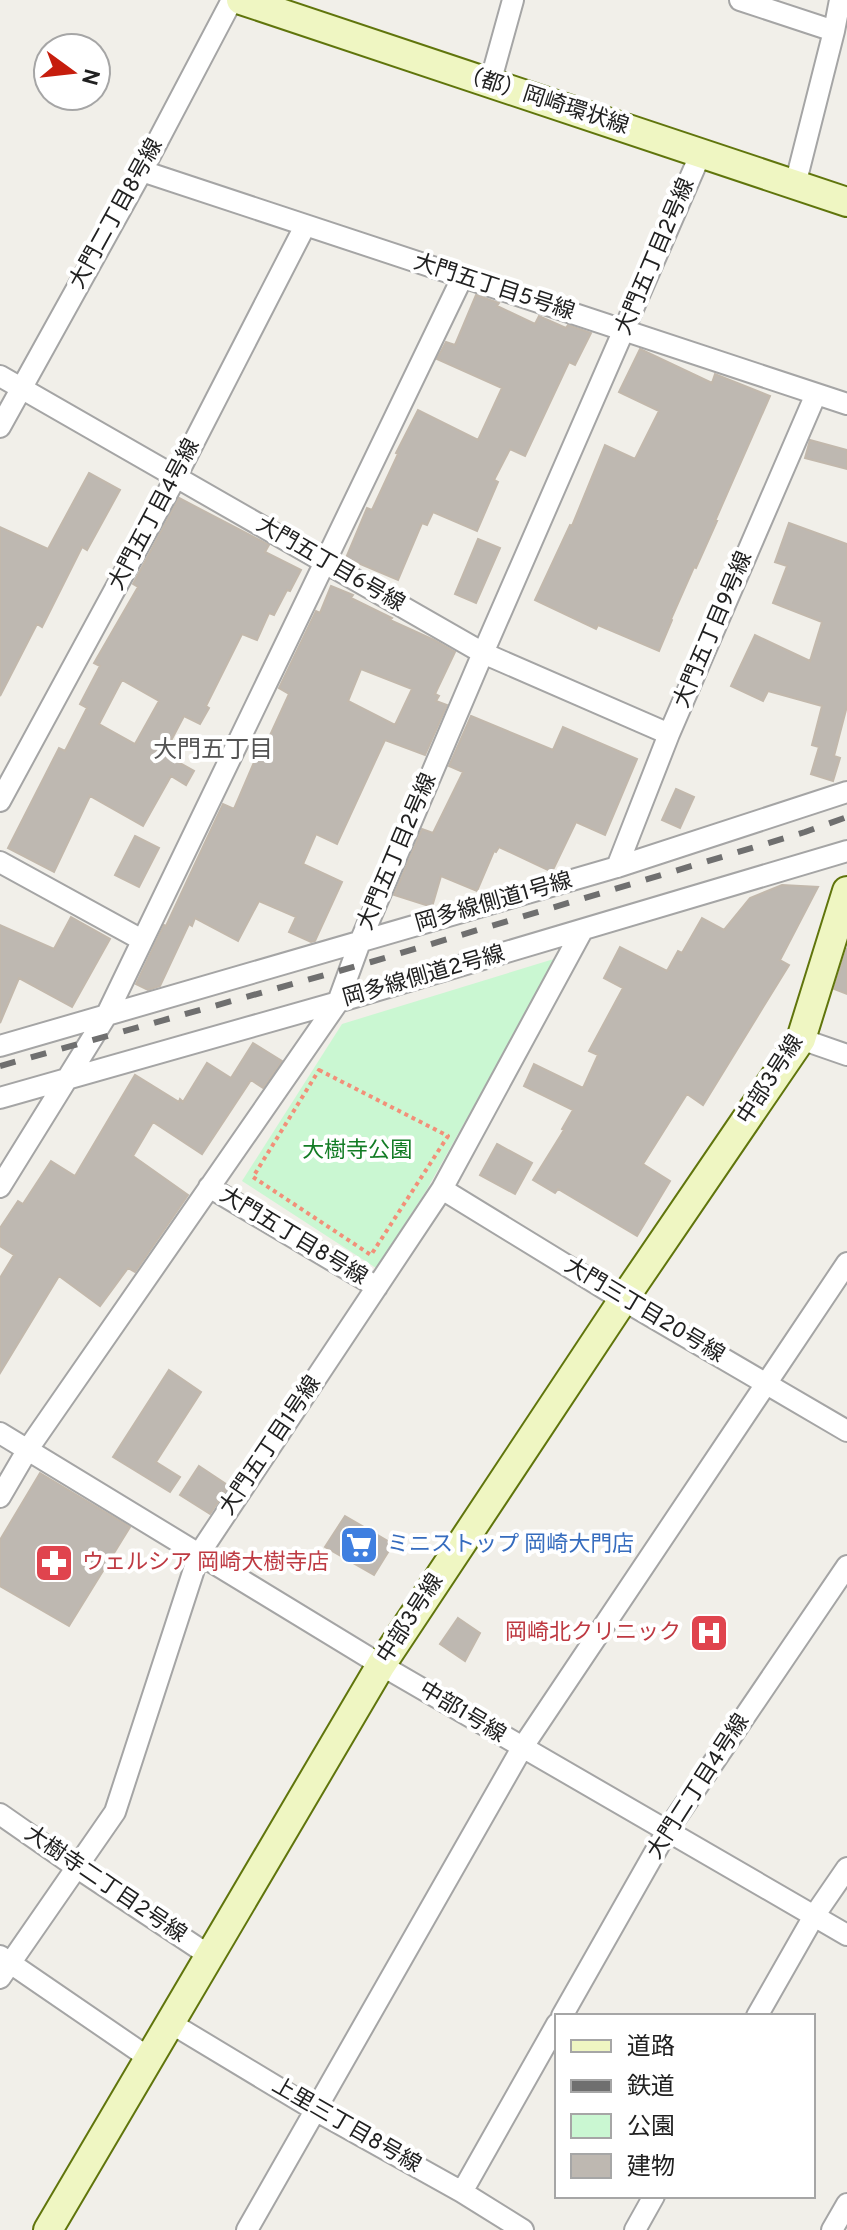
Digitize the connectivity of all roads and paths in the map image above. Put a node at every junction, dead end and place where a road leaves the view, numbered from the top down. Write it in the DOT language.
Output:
graph roads {
  1 [pos="232,0"];
  2 [pos="241,0"];
  3 [pos="513,0"];
  4 [pos="740,0"];
  5 [pos="840,0"];
  6 [pos="834,31"];
  7 [pos="490,83"];
  8 [pos="701,153"];
  9 [pos="142,171"];
  10 [pos="795,185"];
  11 [pos="847,202"];
  12 [pos="305,226"];
  13 [pos="462,278"];
  14 [pos="625,331"];
  15 [pos="0,376"];
  16 [pos="21,388"];
  17 [pos="816,394"];
  18 [pos="847,404"];
  19 [pos="0,427"];
  20 [pos="176,477"];
  21 [pos="326,561"];
  22 [pos="483,653"];
  23 [pos="669,734"];
  24 [pos="847,792"];
  25 [pos="0,801"];
  26 [pos="847,851"];
  27 [pos="0,862"];
  28 [pos="617,867"];
  29 [pos="847,891"];
  30 [pos="582,931"];
  31 [pos="142,940"];
  32 [pos="360,942"];
  33 [pos="338,1002"];
  34 [pos="106,1016"];
  35 [pos="801,1039"];
  36 [pos="0,1046"];
  37 [pos="847,1055"];
  38 [pos="66,1080"];
  39 [pos="0,1098"];
  40 [pos="448,1136"];
  41 [pos="0,1187"];
  42 [pos="209,1187"];
  43 [pos="442,1189"];
  44 [pos="847,1263"];
  45 [pos="377,1287"];
  46 [pos="623,1300"];
  47 [pos="767,1384"];
  48 [pos="847,1431"];
  49 [pos="0,1433"];
  50 [pos="28,1449"];
  51 [pos="0,1497"];
  52 [pos="199,1554"];
  53 [pos="847,1566"];
  54 [pos="381,1665"];
  55 [pos="522,1748"];
  56 [pos="0,1814"];
  57 [pos="667,1831"];
  58 [pos="76,1867"];
  59 [pos="847,1868"];
  60 [pos="814,1916"];
  61 [pos="847,1935"];
  62 [pos="210,1956"];
  63 [pos="4,1966"];
  64 [pos="563,2014"];
  65 [pos="758,2014"];
  66 [pos="169,2022"];
  67 [pos="555,2028"];
  68 [pos="149,2058"];
  69 [pos="315,2110"];
  70 [pos="462,2192"];
  71 [pos="653,2198"];
  72 [pos="847,2204"];
  73 [pos="48,2230"];
  74 [pos="247,2230"];
  75 [pos="523,2230"];
  76 [pos="635,2230"];
  77 [pos="832,2230"];
  1 -- 9 [label="street, 大門二丁目8号線"];
  2 -- 7 [label="street, （都）岡崎環状線"];
  3 -- 7 [label="street"];
  4 -- 6 [label="street"];
  5 -- 6 [label="street"];
  6 -- 10 [label="street"];
  7 -- 8 [label="street, （都）岡崎環状線"];
  8 -- 10 [label="street, （都）岡崎環状線"];
  8 -- 14 [label="street, 大門五丁目2号線"];
  9 -- 12 [label="street, 大門五丁目5号線"];
  9 -- 16 [label="street, 大門二丁目8号線"];
  10 -- 11 [label="street, （都）岡崎環状線"];
  12 -- 13 [label="street, 大門五丁目5号線"];
  12 -- 20 [label="street, 大門五丁目4号線"];
  13 -- 14 [label="street, 大門五丁目5号線"];
  13 -- 21 [label="street"];
  14 -- 17 [label="street, 大門五丁目5号線"];
  14 -- 22 [label="street, 大門五丁目2号線"];
  15 -- 16 [label="street, 大門五丁目6号線"];
  16 -- 19 [label="street, 大門二丁目8号線"];
  16 -- 20 [label="street, 大門五丁目6号線"];
  17 -- 18 [label="street, 大門五丁目5号線"];
  17 -- 23 [label="street, 大門五丁目9号線"];
  20 -- 21 [label="street, 大門五丁目6号線"];
  20 -- 25 [label="street, 大門五丁目4号線"];
  21 -- 22 [label="street, 大門五丁目6号線"];
  21 -- 31 [label="street"];
  22 -- 23 [label="street, 大門五丁目6号線"];
  22 -- 32 [label="street, 大門五丁目2号線"];
  23 -- 28 [label="street, 大門五丁目9号線"];
  24 -- 28 [label="street, 岡多線側道1号線"];
  26 -- 30 [label="street, 岡多線側道2号線"];
  27 -- 31 [label="street"];
  28 -- 32 [label="street, 岡多線側道1号線"];
  29 -- 35 [label="street, 中部3号線"];
  30 -- 33 [label="street, 岡多線側道2号線"];
  30 -- 43 [label="street, 大門五丁目1号線"];
  31 -- 34 [label="street"];
  32 -- 33 [label="street, 大門五丁目2号線"];
  32 -- 34 [label="street, 岡多線側道1号線"];
  33 -- 38 [label="street, 岡多線側道2号線"];
  33 -- 42 [label="street, 大門五丁目2号線"];
  34 -- 36 [label="street, 岡多線側道1号線"];
  34 -- 38 [label="street"];
  35 -- 37 [label="street"];
  35 -- 46 [label="street, 中部3号線"];
  38 -- 39 [label="street, 岡多線側道2号線"];
  38 -- 41 [label="street"];
  40 -- 40 [label="path"];
  42 -- 45 [label="street, 大門五丁目8号線"];
  42 -- 50 [label="street, 大門五丁目2号線"];
  43 -- 45 [label="street, 大門五丁目1号線"];
  43 -- 46 [label="street, 大門三丁目20号線"];
  44 -- 47 [label="street"];
  45 -- 52 [label="street, 大門五丁目1号線"];
  46 -- 47 [label="street, 大門三丁目20号線"];
  46 -- 54 [label="street, 中部3号線"];
  47 -- 48 [label="street, 大門三丁目20号線"];
  47 -- 55 [label="street"];
  49 -- 50 [label="street, 中部1号線"];
  50 -- 51 [label="street, 大門五丁目2号線"];
  50 -- 52 [label="street, 中部1号線"];
  52 -- 54 [label="street, 中部1号線"];
  52 -- 58 [label="street, 大門五丁目1号線"];
  53 -- 57 [label="street, 大門二丁目4号線"];
  54 -- 55 [label="street, 中部1号線"];
  54 -- 62 [label="street, 中部3号線"];
  55 -- 57 [label="street, 中部1号線"];
  55 -- 69 [label="street"];
  56 -- 58 [label="street, 大樹寺二丁目2号線"];
  57 -- 60 [label="street, 中部1号線"];
  57 -- 64 [label="street, 大門二丁目4号線"];
  58 -- 62 [label="street, 大樹寺二丁目2号線"];
  58 -- 63 [label="street, 大門五丁目1号線"];
  59 -- 60 [label="street"];
  60 -- 61 [label="street, 中部1号線"];
  60 -- 65 [label="street"];
  62 -- 66 [label="street, 中部3号線"];
  63 -- 68 [label="street"];
  66 -- 68 [label="street, 中部3号線"];
  66 -- 69 [label="street, 上里三丁目8号線"];
  67 -- 70 [label="street"];
  68 -- 73 [label="street, 中部3号線"];
  69 -- 70 [label="street, 上里三丁目8号線"];
  69 -- 74 [label="street"];
  70 -- 75 [label="street, 上里三丁目8号線"];
  71 -- 76 [label="street"];
  72 -- 77 [label="street"];
}
